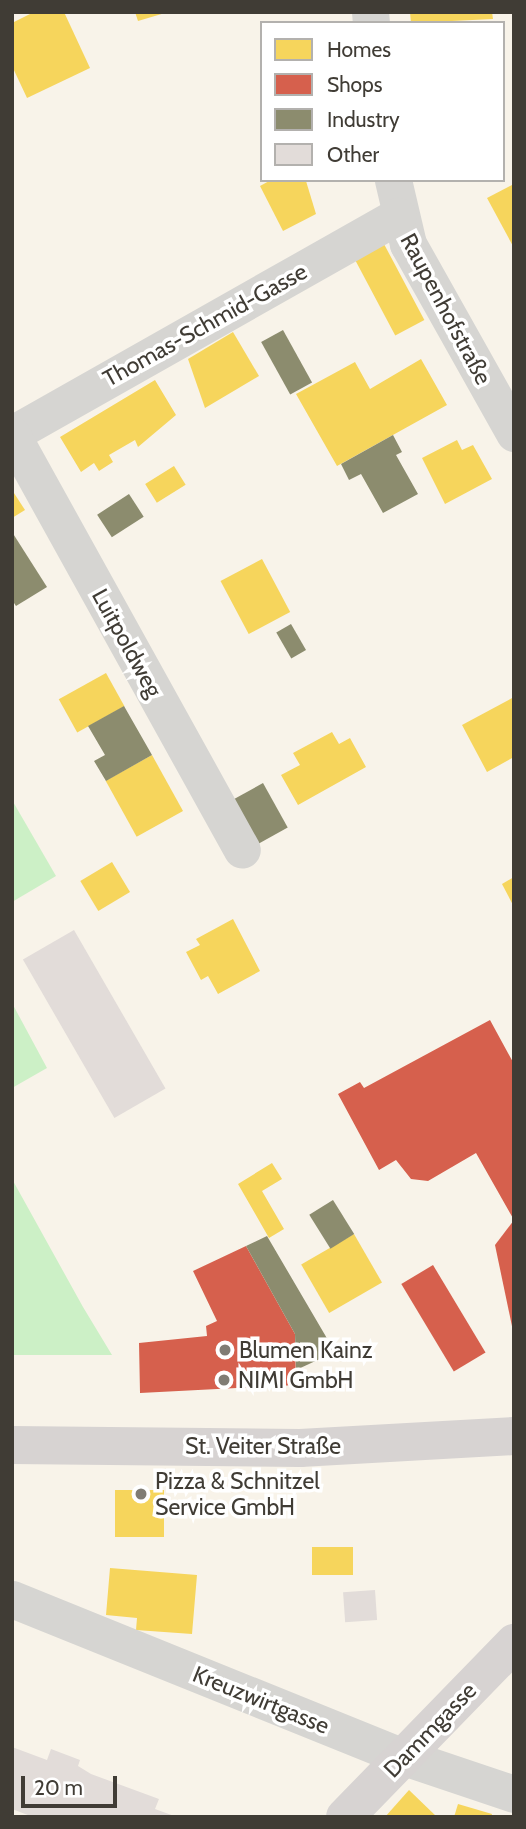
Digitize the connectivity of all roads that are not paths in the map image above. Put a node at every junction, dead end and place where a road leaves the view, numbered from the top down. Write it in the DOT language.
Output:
graph roads {
  1 [pos="393,182"];
  2 [pos="398,216"];
  3 [pos="514,433"];
  4 [pos="12,435"];
  5 [pos="242,850"];
  6 [pos="514,1436"];
  7 [pos="12,1445"];
  8 [pos="12,1599"];
  9 [pos="514,1643"];
  10 [pos="404,1758"];
  11 [pos="514,1794"];
  12 [pos="345,1817"];
  1 -- 2 [label="street, Raupenhofstraße"];
  2 -- 3 [label="street, Raupenhofstraße"];
  2 -- 4 [label="street, Thomas-Schmid-Gasse"];
  4 -- 5 [label="street, Luitpoldweg"];
  6 -- 7 [label="main road, St. Veiter Straße"];
  8 -- 10 [label="street, Kreuzwirtgasse"];
  9 -- 10 [label="main road, Dammgasse"];
  10 -- 11 [label="street, Kreuzwirtgasse"];
  10 -- 12 [label="main road, Dammgasse"];
}
